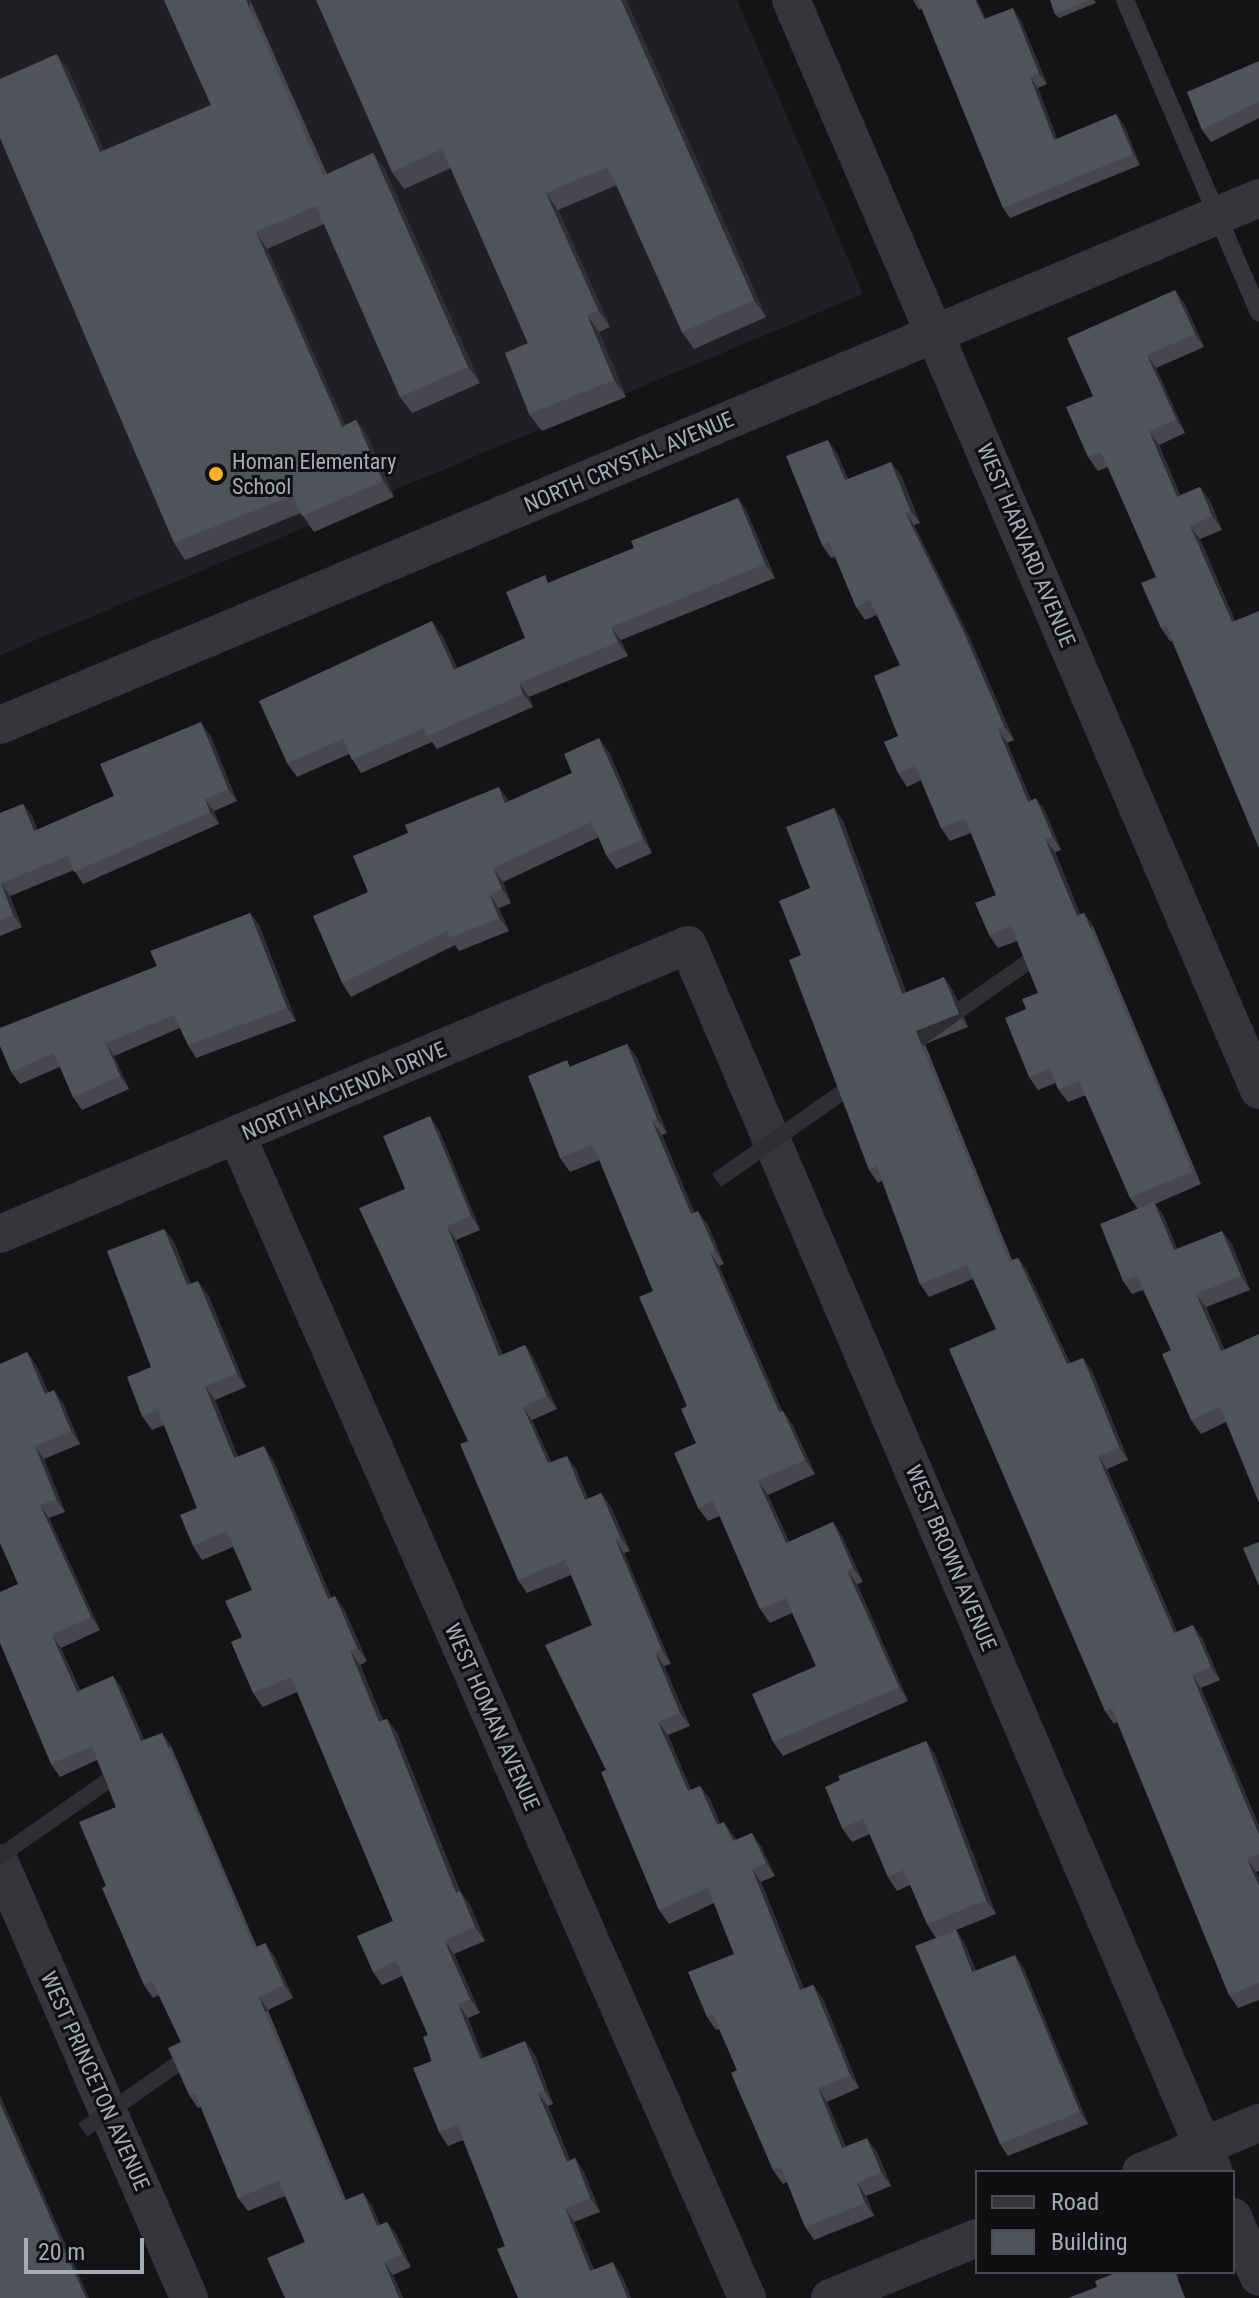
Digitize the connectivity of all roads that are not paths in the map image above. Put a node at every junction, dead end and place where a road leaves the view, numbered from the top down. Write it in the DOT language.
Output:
graph roads {
  1 [pos="791,0"];
  2 [pos="1125,0"];
  3 [pos="1259,198"];
  4 [pos="1218,216"];
  5 [pos="1259,312"];
  6 [pos="936,333"];
  7 [pos="0,725"];
  8 [pos="688,945"];
  9 [pos="1259,1090"];
  10 [pos="237,1136"];
  11 [pos="3,1225"];
  12 [pos="0,1863"];
  13 [pos="1259,2123"];
  14 [pos="1208,2159"];
  15 [pos="1151,2170"];
  16 [pos="1235,2222"];
  17 [pos="975,2239"];
  18 [pos="1259,2277"];
  19 [pos="189,2298"];
  20 [pos="747,2298"];
  21 [pos="830,2298"];
  1 -- 6 [label="street, WEST HARVARD AVENUE"];
  2 -- 4 [label="lane"];
  3 -- 4 [label="street, NORTH CRYSTAL AVENUE"];
  4 -- 5 [label="lane"];
  4 -- 6 [label="street, NORTH CRYSTAL AVENUE"];
  6 -- 7 [label="street, NORTH CRYSTAL AVENUE"];
  6 -- 9 [label="street, WEST HARVARD AVENUE"];
  8 -- 10 [label="street, NORTH HACIENDA DRIVE"];
  8 -- 14 [label="street, WEST BROWN AVENUE"];
  10 -- 11 [label="street, NORTH HACIENDA DRIVE"];
  10 -- 20 [label="street, WEST HOMAN AVENUE"];
  12 -- 19 [label="street, WEST PRINCETON AVENUE"];
  13 -- 14 [label="street"];
  14 -- 15 [label="street"];
  16 -- 18 [label="street"];
  17 -- 21 [label="street"];
}
